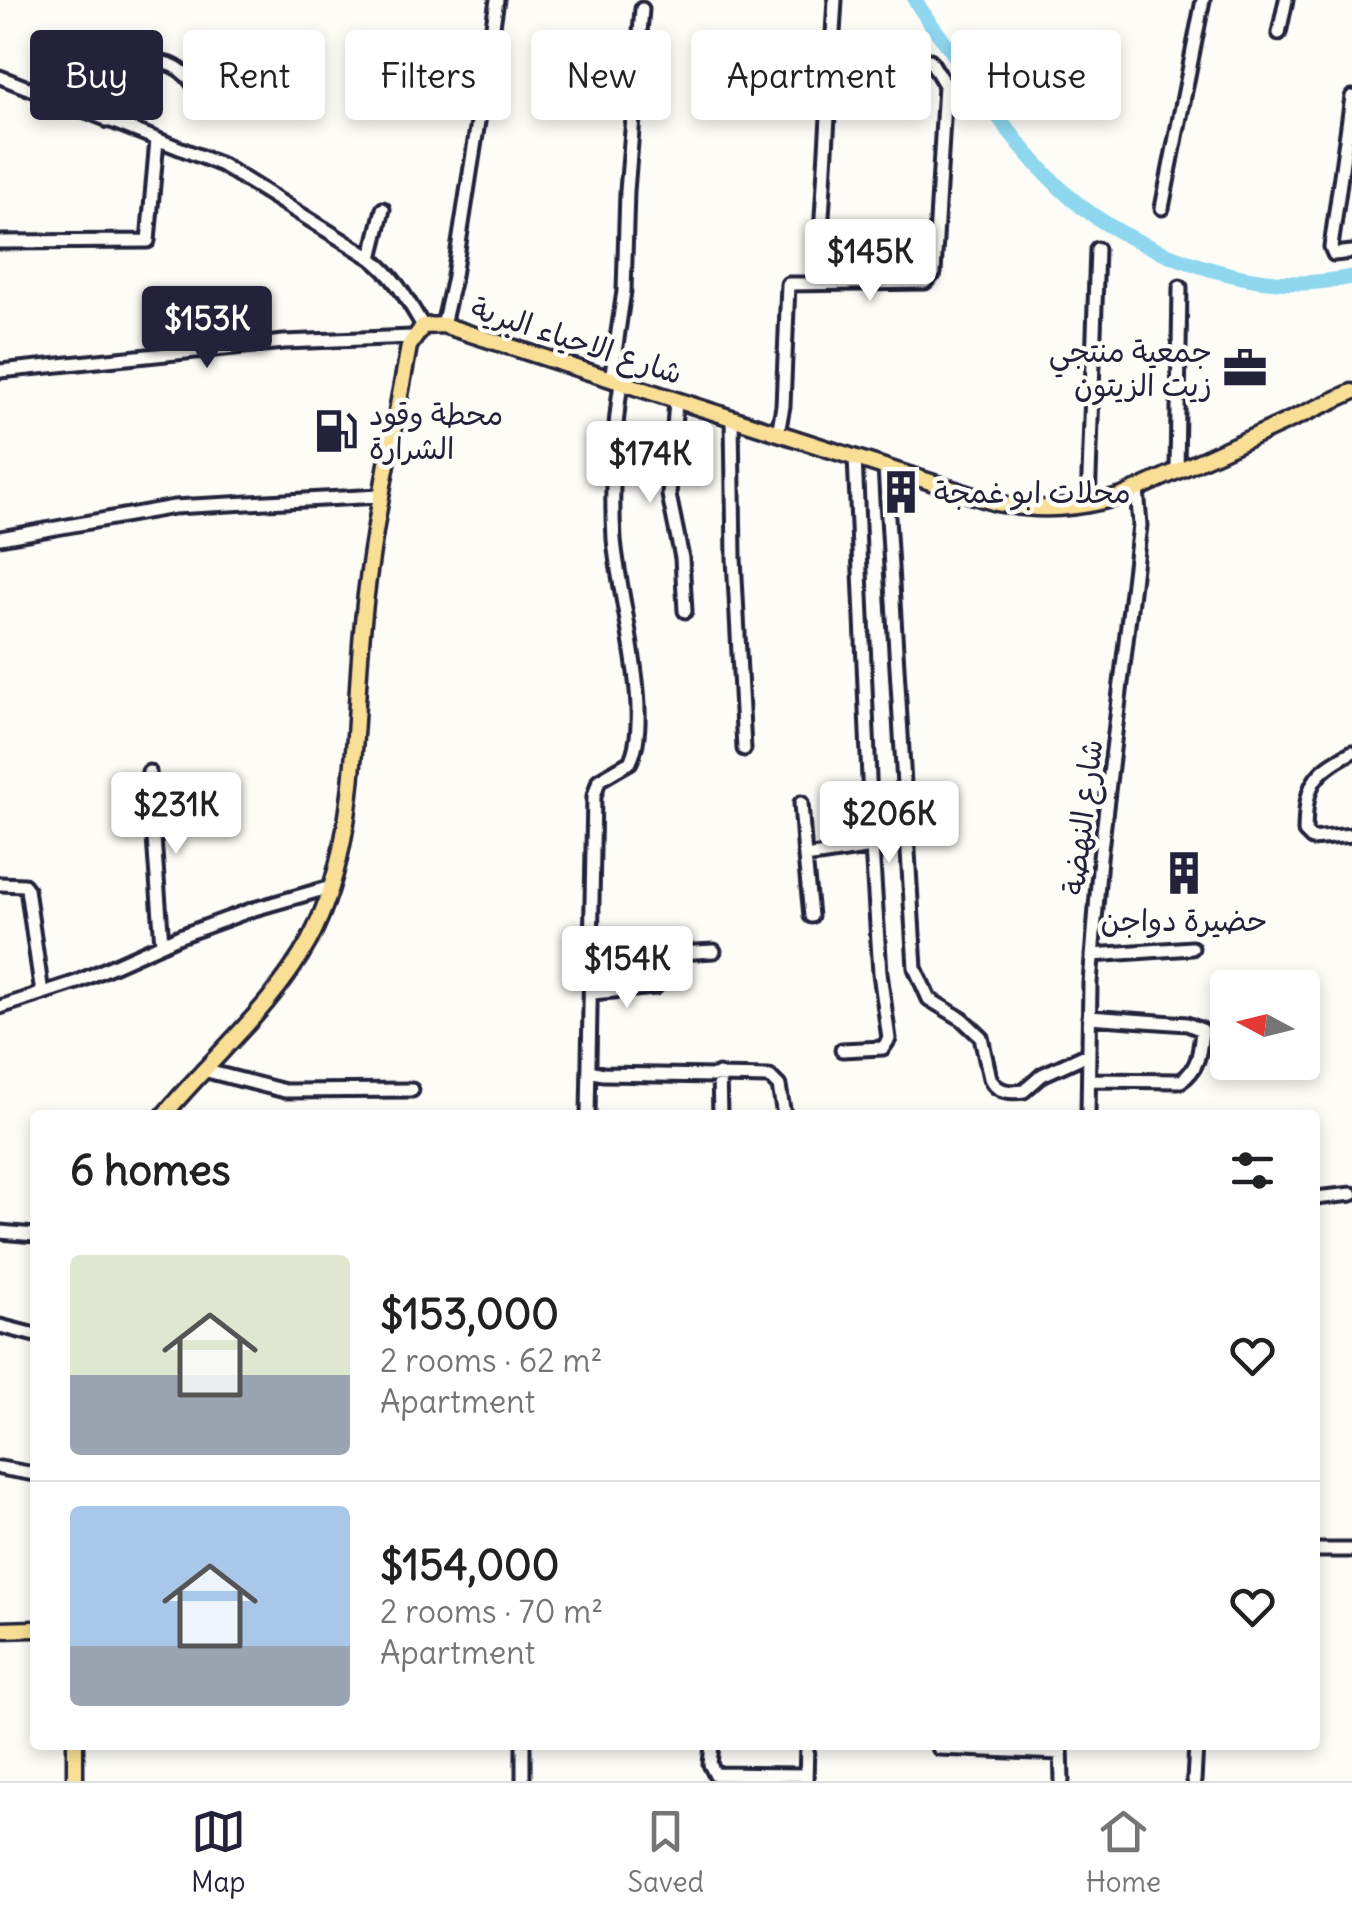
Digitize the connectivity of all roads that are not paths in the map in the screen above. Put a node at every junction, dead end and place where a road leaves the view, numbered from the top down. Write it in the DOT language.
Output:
graph roads {
  1 [pos="497,0"];
  2 [pos="835,0"];
  3 [pos="1203,0"];
  4 [pos="1286,0"];
  5 [pos="642,9"];
  6 [pos="1280,33"];
  7 [pos="931,62"];
  8 [pos="0,77"];
  9 [pos="30,89"];
  10 [pos="1352,97"];
  11 [pos="108,120"];
  12 [pos="157,140"];
  13 [pos="1162,208"];
  14 [pos="383,210"];
  15 [pos="0,242"];
  16 [pos="1097,249"];
  17 [pos="1352,252"];
  18 [pos="372,258"];
  19 [pos="818,284"];
  20 [pos="1180,287"];
  21 [pos="444,325"];
  22 [pos="418,331"];
  23 [pos="0,371"];
  24 [pos="616,381"];
  25 [pos="1352,392"];
  26 [pos="676,400"];
  27 [pos="732,419"];
  28 [pos="778,433"];
  29 [pos="855,458"];
  30 [pos="885,467"];
  31 [pos="1177,470"];
  32 [pos="1137,489"];
  33 [pos="380,496"];
  34 [pos="1088,505"];
  35 [pos="0,538"];
  36 [pos="685,611"];
  37 [pos="744,749"];
  38 [pos="1352,752"];
  39 [pos="149,772"];
  40 [pos="800,804"];
  41 [pos="1352,835"];
  42 [pos="872,848"];
  43 [pos="805,857"];
  44 [pos="0,884"];
  45 [pos="331,888"];
  46 [pos="811,916"];
  47 [pos="162,944"];
  48 [pos="1192,948"];
  49 [pos="714,951"];
  50 [pos="1092,955"];
  51 [pos="592,993"];
  52 [pos="42,994"];
  53 [pos="0,1007"];
  54 [pos="1089,1017"];
  55 [pos="842,1050"];
  56 [pos="1088,1054"];
  57 [pos="203,1070"];
  58 [pos="590,1071"];
  59 [pos="719,1074"];
  60 [pos="1089,1080"];
  61 [pos="412,1090"];
  62 [pos="168,1110"];
  63 [pos="588,1110"];
  64 [pos="720,1110"];
  65 [pos="783,1110"];
  66 [pos="1088,1110"];
  67 [pos="1352,1194"];
  68 [pos="1320,1197"];
  69 [pos="0,1232"];
  70 [pos="30,1235"];
  71 [pos="0,1326"];
  72 [pos="30,1334"];
  73 [pos="0,1468"];
  74 [pos="30,1473"];
  75 [pos="1320,1550"];
  76 [pos="1352,1550"];
  77 [pos="30,1628"];
  78 [pos="0,1630"];
  79 [pos="75,1750"];
  80 [pos="523,1750"];
  81 [pos="711,1750"];
  82 [pos="806,1750"];
  83 [pos="1061,1750"];
  84 [pos="1196,1750"];
  85 [pos="806,1778"];
  86 [pos="75,1781"];
  87 [pos="522,1781"];
  88 [pos="1062,1781"];
  89 [pos="1194,1781"];
  1 -- 21 [label="street"];
  2 -- 19 [label="street"];
  3 -- 13 [label="street"];
  4 -- 6 [label="street"];
  5 -- 24 [label="street"];
  7 -- 19 [label="street"];
  8 -- 9 [label="street"];
  10 -- 17 [label="street"];
  11 -- 12 [label="street"];
  12 -- 15 [label="street"];
  12 -- 18 [label="street"];
  14 -- 18 [label="street"];
  16 -- 34 [label="street"];
  18 -- 22 [label="street"];
  19 -- 28 [label="street"];
  20 -- 31 [label="street"];
  21 -- 22 [label="main road, شارع الاحياء البرية"];
  21 -- 24 [label="main road, شارع الاحياء البرية"];
  22 -- 23 [label="street"];
  22 -- 33 [label="main road"];
  24 -- 26 [label="main road, شارع الاحياء البرية"];
  24 -- 51 [label="street"];
  25 -- 31 [label="main road, شارع الاحياء البرية"];
  26 -- 27 [label="main road, شارع الاحياء البرية"];
  26 -- 36 [label="street"];
  27 -- 28 [label="main road, شارع الاحياء البرية"];
  27 -- 37 [label="street"];
  28 -- 29 [label="main road, شارع الاحياء البرية"];
  29 -- 30 [label="main road, شارع الاحياء البرية"];
  29 -- 42 [label="street"];
  30 -- 34 [label="main road, شارع الاحياء البرية"];
  30 -- 56 [label="street"];
  31 -- 32 [label="main road, شارع الاحياء البرية"];
  32 -- 34 [label="main road, شارع الاحياء البرية"];
  32 -- 50 [label="street, شارع النهضة"];
  33 -- 35 [label="street"];
  33 -- 45 [label="main road"];
  38 -- 41 [label="street"];
  39 -- 47 [label="street"];
  40 -- 43 [label="street"];
  42 -- 43 [label="street"];
  42 -- 55 [label="street"];
  43 -- 46 [label="street"];
  44 -- 52 [label="street"];
  45 -- 47 [label="street"];
  45 -- 57 [label="main road"];
  47 -- 52 [label="street"];
  48 -- 50 [label="street"];
  49 -- 51 [label="street"];
  50 -- 54 [label="street, شارع النهضة"];
  51 -- 58 [label="street"];
  52 -- 53 [label="street"];
  54 -- 56 [label="street, شارع النهضة"];
  54 -- 60 [label="street"];
  56 -- 60 [label="street, شارع النهضة"];
  57 -- 61 [label="street"];
  57 -- 62 [label="main road"];
  58 -- 59 [label="street"];
  58 -- 63 [label="street"];
  59 -- 64 [label="street"];
  59 -- 65 [label="street"];
  60 -- 66 [label="street, شارع النهضة"];
  67 -- 68 [label="street"];
  69 -- 70 [label="street"];
  71 -- 72 [label="street"];
  73 -- 74 [label="street"];
  75 -- 76 [label="street"];
  77 -- 78 [label="main road"];
  79 -- 86 [label="main road"];
  80 -- 87 [label="street"];
  81 -- 85 [label="street"];
  82 -- 85 [label="street"];
  83 -- 88 [label="street"];
  84 -- 89 [label="street"];
}
